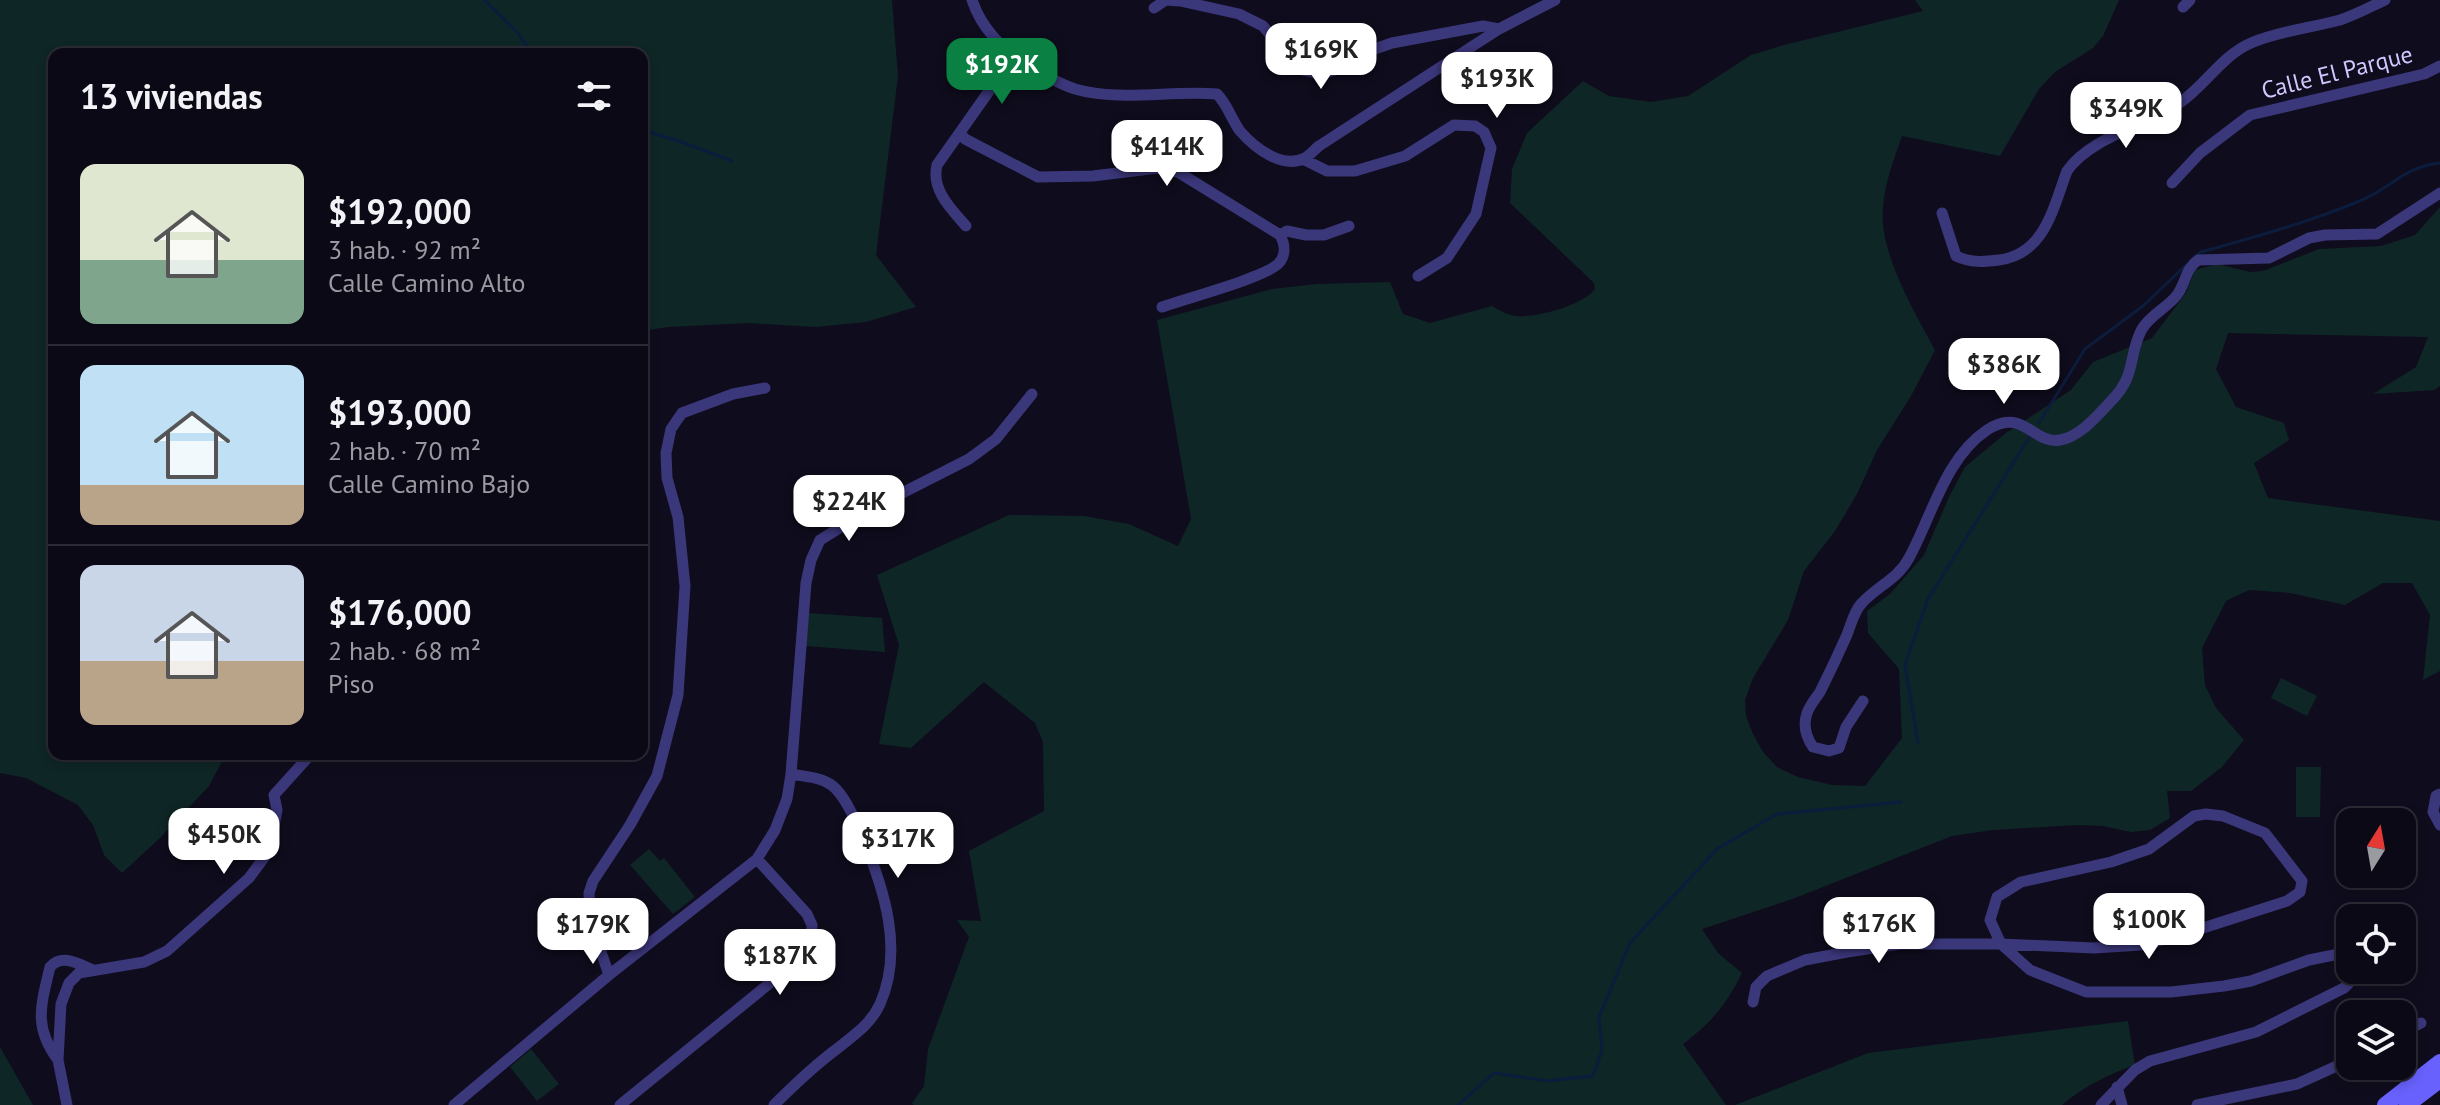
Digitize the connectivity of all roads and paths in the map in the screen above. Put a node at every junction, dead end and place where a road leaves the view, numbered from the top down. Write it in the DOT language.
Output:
graph roads {
  1 [pos="972,0"];
  2 [pos="1555,0"];
  3 [pos="2385,0"];
  4 [pos="1154,8"];
  5 [pos="1499,29"];
  6 [pos="1013,57"];
  7 [pos="2440,66"];
  8 [pos="961,134"];
  9 [pos="1303,159"];
  10 [pos="2172,183"];
  11 [pos="2440,193"];
  12 [pos="1942,213"];
  13 [pos="966,226"];
  14 [pos="1349,226"];
  15 [pos="1280,235"];
  16 [pos="1418,276"];
  17 [pos="1162,307"];
  18 [pos="765,388"];
  19 [pos="1032,394"];
  20 [pos="1863,701"];
  21 [pos="306,760"];
  22 [pos="791,774"];
  23 [pos="2440,794"];
  24 [pos="2440,825"];
  25 [pos="757,859"];
  26 [pos="2001,944"];
  27 [pos="2336,955"];
  28 [pos="91,969"];
  29 [pos="609,975"];
  30 [pos="2348,984"];
  31 [pos="1753,1002"];
  32 [pos="2421,1023"];
  33 [pos="2416,1026"];
  34 [pos="58,1060"];
  35 [pos="2440,1062"];
  36 [pos="2336,1066"];
  37 [pos="2440,1080"];
  38 [pos="2117,1087"];
  39 [pos="67,1105"];
  40 [pos="454,1105"];
  41 [pos="620,1105"];
  42 [pos="774,1105"];
  43 [pos="2101,1105"];
  44 [pos="2122,1105"];
  45 [pos="2197,1105"];
  46 [pos="2385,1105"];
  47 [pos="2407,1105"];
  1 -- 6 [label="street"];
  2 -- 5 [label="street"];
  3 -- 12 [label="street"];
  4 -- 5 [label="street"];
  5 -- 9 [label="street"];
  6 -- 8 [label="street"];
  6 -- 9 [label="street"];
  7 -- 10 [label="street, Calle El Parque"];
  8 -- 13 [label="street"];
  8 -- 15 [label="street"];
  9 -- 16 [label="street"];
  11 -- 20 [label="street"];
  14 -- 15 [label="street"];
  15 -- 17 [label="street"];
  18 -- 29 [label="street"];
  19 -- 22 [label="street"];
  21 -- 28 [label="street"];
  22 -- 25 [label="street"];
  22 -- 42 [label="street"];
  23 -- 24 [label="street"];
  25 -- 29 [label="street"];
  25 -- 41 [label="street"];
  26 -- 26 [label="street"];
  26 -- 27 [label="street"];
  26 -- 31 [label="street"];
  28 -- 34 [label="street"];
  28 -- 34 [label="street"];
  29 -- 40 [label="street"];
  30 -- 38 [label="street"];
  32 -- 33 [label="street"];
  34 -- 39 [label="street"];
  35 -- 46 [label="main road"];
  36 -- 45 [label="street"];
  37 -- 47 [label="main road"];
  38 -- 43 [label="street"];
  38 -- 44 [label="street"];
}
